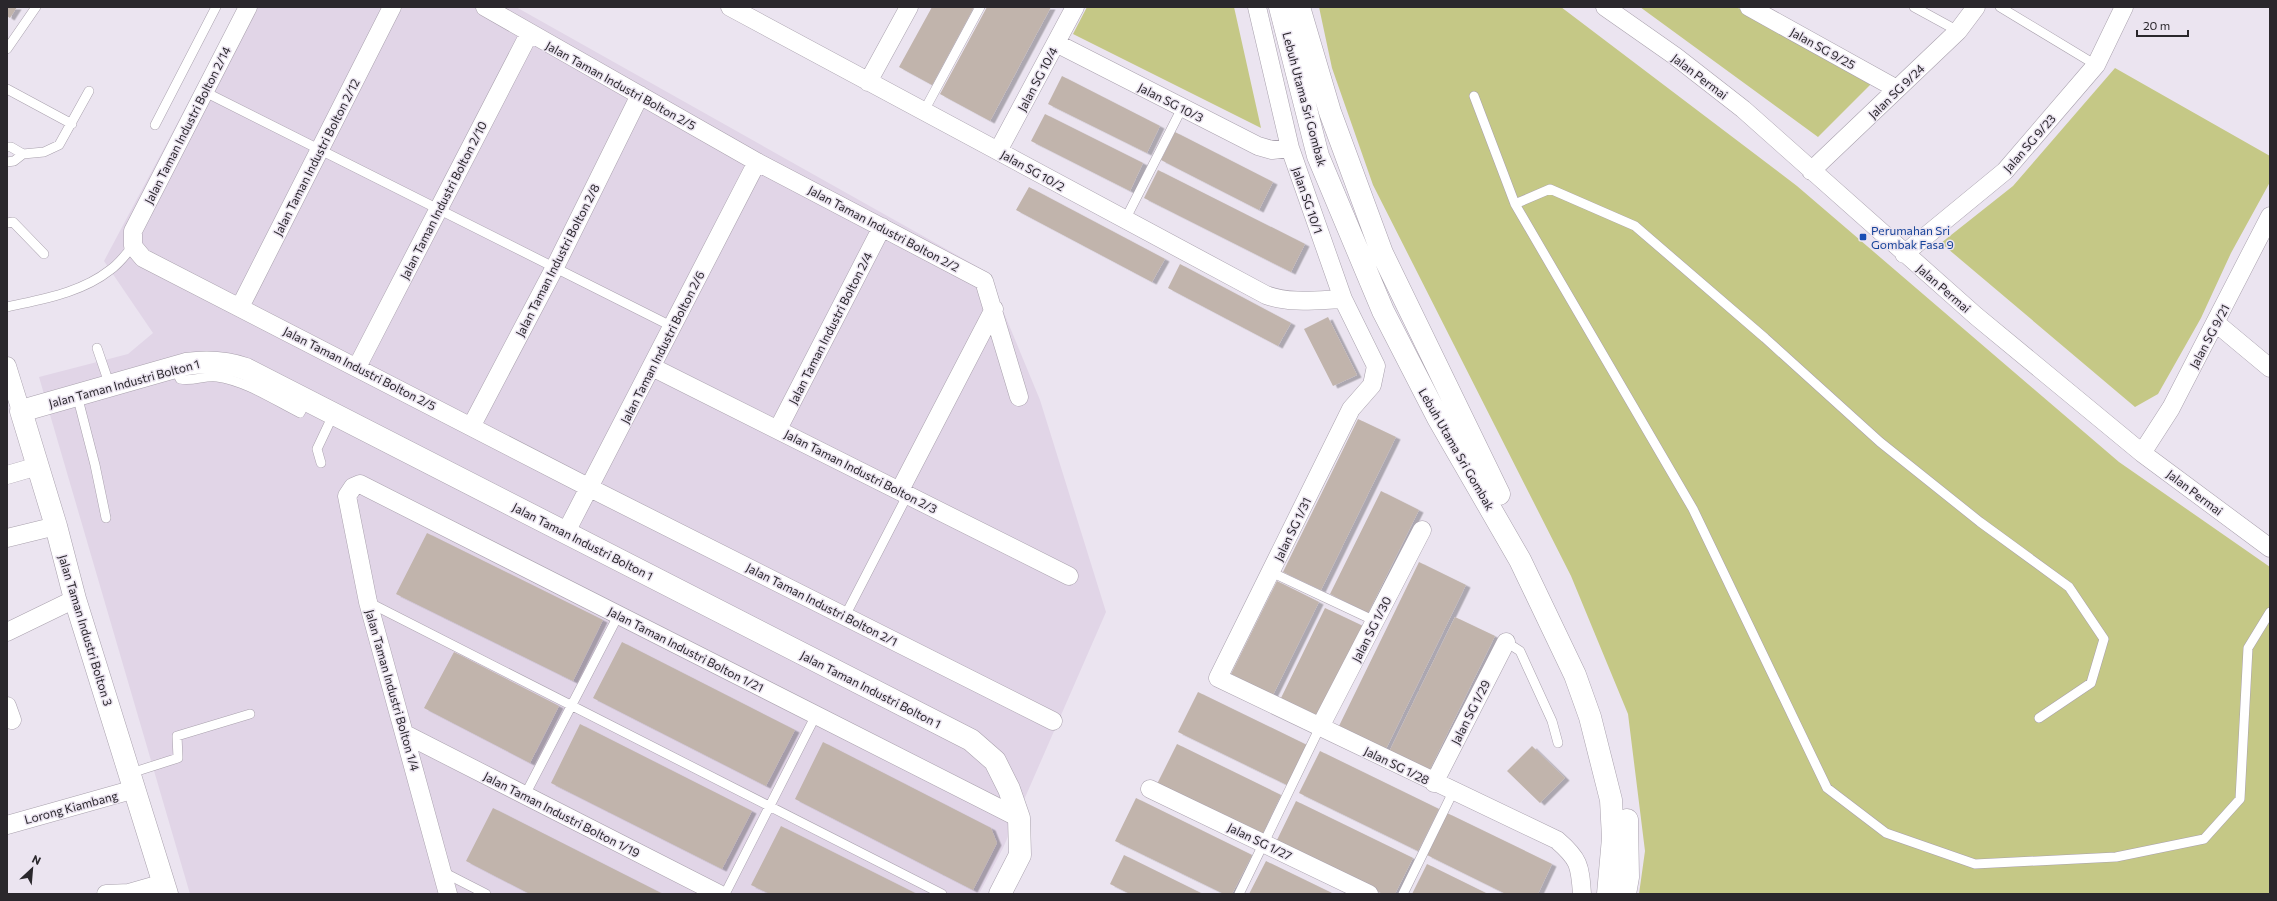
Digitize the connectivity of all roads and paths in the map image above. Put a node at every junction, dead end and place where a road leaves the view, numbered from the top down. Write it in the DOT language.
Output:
graph roads {
  1 [pos="36,7"];
  2 [pos="216,7"];
  3 [pos="248,7"];
  4 [pos="392,7"];
  5 [pos="485,7"];
  6 [pos="730,7"];
  7 [pos="909,7"];
  8 [pos="980,7"];
  9 [pos="1075,7"];
  10 [pos="1257,7"];
  11 [pos="1280,7"];
  12 [pos="1299,7"];
  13 [pos="1605,7"];
  14 [pos="1749,7"];
  15 [pos="1914,7"];
  16 [pos="1976,7"];
  17 [pos="2000,7"];
  18 [pos="2124,7"];
  19 [pos="1958,31"];
  20 [pos="529,34"];
  21 [pos="1056,43"];
  22 [pos="7,49"];
  23 [pos="2096,65"];
  24 [pos="868,82"];
  25 [pos="7,89"];
  26 [pos="1897,89"];
  27 [pos="89,91"];
  28 [pos="203,91"];
  29 [pos="640,95"];
  30 [pos="1474,96"];
  31 [pos="1182,108"];
  32 [pos="924,111"];
  33 [pos="72,124"];
  34 [pos="155,125"];
  35 [pos="7,147"];
  36 [pos="1290,148"];
  37 [pos="320,149"];
  38 [pos="998,151"];
  39 [pos="23,154"];
  40 [pos="7,162"];
  41 [pos="757,162"];
  42 [pos="1811,171"];
  43 [pos="1515,204"];
  44 [pos="439,208"];
  45 [pos="2270,216"];
  46 [pos="1125,220"];
  47 [pos="7,223"];
  48 [pos="882,227"];
  49 [pos="133,246"];
  50 [pos="44,254"];
  51 [pos="1904,254"];
  52 [pos="555,267"];
  53 [pos="1343,299"];
  54 [pos="240,307"];
  55 [pos="7,308"];
  56 [pos="994,309"];
  57 [pos="2216,323"];
  58 [pos="673,327"];
  59 [pos="97,348"];
  60 [pos="7,366"];
  61 [pos="357,367"];
  62 [pos="652,367"];
  63 [pos="2270,368"];
  64 [pos="1372,385"];
  65 [pos="10,386"];
  66 [pos="110,386"];
  67 [pos="77,395"];
  68 [pos="1019,397"];
  69 [pos="21,411"];
  70 [pos="334,413"];
  71 [pos="472,425"];
  72 [pos="778,429"];
  73 [pos="2142,453"];
  74 [pos="321,463"];
  75 [pos="38,466"];
  76 [pos="7,475"];
  77 [pos="353,487"];
  78 [pos="590,488"];
  79 [pos="904,492"];
  80 [pos="106,518"];
  81 [pos="56,526"];
  82 [pos="1422,530"];
  83 [pos="566,532"];
  84 [pos="7,538"];
  85 [pos="2270,548"];
  86 [pos="1271,572"];
  87 [pos="1069,576"];
  88 [pos="75,598"];
  89 [pos="368,602"];
  90 [pos="2270,612"];
  91 [pos="619,614"];
  92 [pos="845,616"];
  93 [pos="1375,621"];
  94 [pos="7,632"];
  95 [pos="1506,642"];
  96 [pos="1218,678"];
  97 [pos="572,705"];
  98 [pos="250,714"];
  99 [pos="816,715"];
  100 [pos="2038,718"];
  101 [pos="1054,721"];
  102 [pos="1320,728"];
  103 [pos="405,734"];
  104 [pos="1558,743"];
  105 [pos="133,781"];
  106 [pos="1434,783"];
  107 [pos="1150,789"];
  108 [pos="1453,792"];
  109 [pos="526,795"];
  110 [pos="770,806"];
  111 [pos="1019,818"];
  112 [pos="7,825"];
  113 [pos="1264,843"];
  114 [pos="443,872"];
  115 [pos="166,889"];
  116 [pos="106,894"];
  117 [pos="448,894"];
  118 [pos="486,894"];
  119 [pos="719,894"];
  120 [pos="725,894"];
  121 [pos="942,894"];
  122 [pos="1000,894"];
  123 [pos="1239,894"];
  124 [pos="1369,894"];
  125 [pos="1403,894"];
  126 [pos="1582,894"];
  127 [pos="1608,894"];
  128 [pos="1625,894"];
  1 -- 22 [label="lane"];
  2 -- 34 [label="lane"];
  3 -- 28 [label="street, Jalan Taman Industri Bolton 2/14"];
  4 -- 37 [label="street, Jalan Taman Industri Bolton 2/12"];
  5 -- 20 [label="street, Jalan Taman Industri Bolton 2/5"];
  6 -- 24 [label="street, Jalan SG 10/2"];
  7 -- 24 [label="street"];
  8 -- 32 [label="lane"];
  9 -- 21 [label="street, Jalan SG 10/4"];
  10 -- 36 [label="street, Jalan SG 10/1"];
  11 -- 127 [label="street, Lebuh Utama Sri Gombak"];
  12 -- 128 [label="street, Lebuh Utama Sri Gombak"];
  13 -- 42 [label="street, Jalan Permai"];
  14 -- 26 [label="street, Jalan SG 9/25"];
  15 -- 19 [label="lane"];
  16 -- 19 [label="street, Jalan SG 9/24"];
  17 -- 23 [label="lane"];
  18 -- 23 [label="street, Jalan SG 9/23"];
  19 -- 26 [label="street, Jalan SG 9/24"];
  20 -- 29 [label="street, Jalan Taman Industri Bolton 2/5"];
  20 -- 44 [label="street, Jalan Taman Industri Bolton 2/10"];
  21 -- 31 [label="street, Jalan SG 10/3"];
  21 -- 38 [label="street, Jalan SG 10/4"];
  23 -- 51 [label="street, Jalan SG 9/23"];
  24 -- 32 [label="street, Jalan SG 10/2"];
  25 -- 33 [label="lane"];
  26 -- 42 [label="street, Jalan SG 9/24"];
  27 -- 33 [label="lane"];
  28 -- 37 [label="lane"];
  28 -- 49 [label="street, Jalan Taman Industri Bolton 2/14"];
  29 -- 41 [label="street, Jalan Taman Industri Bolton 2/5"];
  29 -- 52 [label="street, Jalan Taman Industri Bolton 2/8"];
  30 -- 43 [label="lane"];
  31 -- 36 [label="street, Jalan SG 10/3"];
  31 -- 46 [label="lane"];
  32 -- 38 [label="street, Jalan SG 10/2"];
  33 -- 39 [label="lane"];
  35 -- 39 [label="lane"];
  36 -- 53 [label="street, Jalan SG 10/1"];
  37 -- 44 [label="lane"];
  37 -- 54 [label="street, Jalan Taman Industri Bolton 2/12"];
  38 -- 46 [label="street, Jalan SG 10/2"];
  39 -- 40 [label="lane"];
  41 -- 48 [label="street, Jalan Taman Industri Bolton 2/2"];
  41 -- 58 [label="street, Jalan Taman Industri Bolton 2/6"];
  42 -- 51 [label="street, Jalan Permai"];
  43 -- 90 [label="lane"];
  43 -- 100 [label="lane"];
  44 -- 52 [label="lane"];
  44 -- 61 [label="street, Jalan Taman Industri Bolton 2/10"];
  45 -- 57 [label="street, Jalan SG 9/21"];
  46 -- 53 [label="street, Jalan SG 10/2"];
  47 -- 50 [label="lane"];
  48 -- 56 [label="street, Jalan Taman Industri Bolton 2/2"];
  48 -- 72 [label="street, Jalan Taman Industri Bolton 2/4"];
  49 -- 54 [label="street, Jalan Taman Industri Bolton 2/5"];
  49 -- 55 [label="lane"];
  51 -- 73 [label="street, Jalan Permai"];
  52 -- 58 [label="lane"];
  52 -- 71 [label="street, Jalan Taman Industri Bolton 2/8"];
  53 -- 64 [label="street, Jalan SG 10/1"];
  54 -- 61 [label="street, Jalan Taman Industri Bolton 2/5"];
  56 -- 68 [label="street, Jalan Taman Industri Bolton 2/2"];
  56 -- 79 [label="street"];
  57 -- 63 [label="street"];
  57 -- 73 [label="street, Jalan SG 9/21"];
  58 -- 62 [label="street, Jalan Taman Industri Bolton 2/6"];
  59 -- 66 [label="lane"];
  60 -- 65 [label="street, Jalan Taman Industri Bolton 3"];
  61 -- 71 [label="street, Jalan Taman Industri Bolton 2/5"];
  62 -- 72 [label="street, Jalan Taman Industri Bolton 2/3"];
  62 -- 78 [label="street, Jalan Taman Industri Bolton 2/6"];
  64 -- 86 [label="street, Jalan SG 1/31"];
  65 -- 69 [label="street, Jalan Taman Industri Bolton 3"];
  66 -- 67 [label="street, Jalan Taman Industri Bolton 1"];
  66 -- 70 [label="street, Jalan Taman Industri Bolton 1"];
  67 -- 69 [label="street, Jalan Taman Industri Bolton 1"];
  67 -- 80 [label="lane"];
  69 -- 75 [label="street, Jalan Taman Industri Bolton 3"];
  70 -- 74 [label="lane"];
  70 -- 83 [label="street, Jalan Taman Industri Bolton 1"];
  71 -- 78 [label="street, Jalan Taman Industri Bolton 2/5"];
  72 -- 79 [label="street, Jalan Taman Industri Bolton 2/3"];
  73 -- 85 [label="street, Jalan Permai"];
  75 -- 76 [label="street"];
  75 -- 81 [label="street, Jalan Taman Industri Bolton 3"];
  77 -- 89 [label="street, Jalan Taman Industri Bolton 1/4"];
  77 -- 91 [label="street, Jalan Taman Industri Bolton 1/21"];
  78 -- 83 [label="street, Jalan Taman Industri Bolton 2/6"];
  78 -- 92 [label="street, Jalan Taman Industri Bolton 2/1"];
  79 -- 87 [label="street, Jalan Taman Industri Bolton 2/3"];
  79 -- 92 [label="lane"];
  81 -- 84 [label="street"];
  81 -- 88 [label="street, Jalan Taman Industri Bolton 3"];
  82 -- 93 [label="street, Jalan SG 1/30"];
  83 -- 111 [label="street, Jalan Taman Industri Bolton 1"];
  86 -- 93 [label="lane"];
  86 -- 96 [label="street, Jalan SG 1/31"];
  88 -- 94 [label="street"];
  88 -- 105 [label="street, Jalan Taman Industri Bolton 3"];
  89 -- 97 [label="lane"];
  89 -- 103 [label="street, Jalan Taman Industri Bolton 1/4"];
  91 -- 97 [label="lane"];
  91 -- 99 [label="street, Jalan Taman Industri Bolton 1/21"];
  92 -- 101 [label="street, Jalan Taman Industri Bolton 2/1"];
  93 -- 102 [label="street, Jalan SG 1/30"];
  95 -- 104 [label="lane"];
  95 -- 106 [label="street, Jalan SG 1/29"];
  96 -- 102 [label="street, Jalan SG 1/28"];
  97 -- 109 [label="lane"];
  97 -- 110 [label="lane"];
  98 -- 105 [label="lane"];
  99 -- 110 [label="lane"];
  99 -- 111 [label="street, Jalan Taman Industri Bolton 1/21"];
  102 -- 106 [label="street, Jalan SG 1/28"];
  102 -- 113 [label="lane"];
  103 -- 109 [label="street, Jalan Taman Industri Bolton 1/19"];
  103 -- 114 [label="street, Jalan Taman Industri Bolton 1/4"];
  105 -- 112 [label="street, Lorong Kiambang"];
  105 -- 115 [label="street, Jalan Taman Industri Bolton 3"];
  106 -- 108 [label="street, Jalan SG 1/28"];
  107 -- 113 [label="street, Jalan SG 1/27"];
  108 -- 125 [label="lane"];
  108 -- 126 [label="street, Jalan SG 1/28"];
  109 -- 119 [label="street, Jalan Taman Industri Bolton 1/19"];
  110 -- 120 [label="lane"];
  110 -- 121 [label="lane"];
  111 -- 122 [label="street, Jalan Taman Industri Bolton 1"];
  113 -- 123 [label="lane"];
  113 -- 124 [label="street, Jalan SG 1/27"];
  114 -- 117 [label="street, Jalan Taman Industri Bolton 1/4"];
  114 -- 118 [label="lane"];
  115 -- 116 [label="street"];
}
